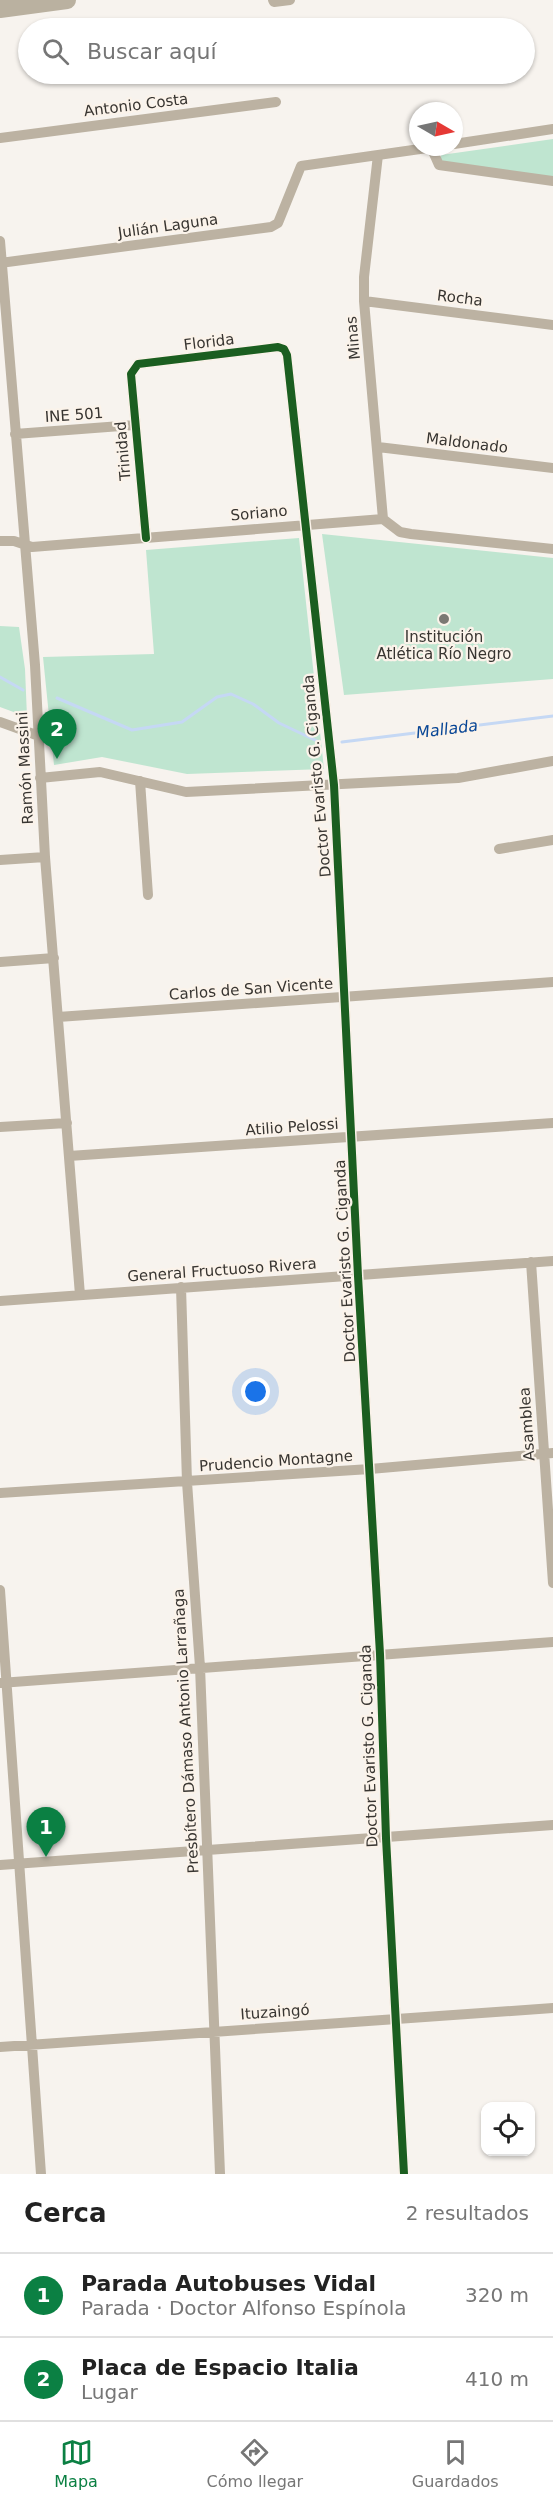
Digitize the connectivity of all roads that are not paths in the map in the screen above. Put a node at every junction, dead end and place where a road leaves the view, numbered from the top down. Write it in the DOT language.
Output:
graph roads {
  1 [pos="66,0"];
  2 [pos="290,0"];
  3 [pos="274,1"];
  4 [pos="0,9"];
  5 [pos="276,102"];
  6 [pos="553,129"];
  7 [pos="0,138"];
  8 [pos="463,143"];
  9 [pos="409,150"];
  10 [pos="378,155"];
  11 [pos="436,156"];
  12 [pos="553,181"];
  13 [pos="0,241"];
  14 [pos="1,263"];
  15 [pos="364,301"];
  16 [pos="553,325"];
  17 [pos="284,349"];
  18 [pos="138,364"];
  19 [pos="134,425"];
  20 [pos="15,434"];
  21 [pos="378,447"];
  22 [pos="553,468"];
  23 [pos="383,519"];
  24 [pos="307,523"];
  25 [pos="146,538"];
  26 [pos="0,541"];
  27 [pos="24,545"];
  28 [pos="553,549"];
  29 [pos="0,722"];
  30 [pos="39,736"];
  31 [pos="553,761"];
  32 [pos="40,778"];
  33 [pos="140,782"];
  34 [pos="334,785"];
  35 [pos="553,840"];
  36 [pos="499,849"];
  37 [pos="45,857"];
  38 [pos="0,860"];
  39 [pos="148,895"];
  40 [pos="54,958"];
  41 [pos="0,962"];
  42 [pos="553,982"];
  43 [pos="346,998"];
  44 [pos="58,1017"];
  45 [pos="67,1123"];
  46 [pos="553,1123"];
  47 [pos="0,1127"];
  48 [pos="353,1138"];
  49 [pos="69,1156"];
  50 [pos="553,1261"];
  51 [pos="531,1262"];
  52 [pos="358,1276"];
  53 [pos="181,1287"];
  54 [pos="80,1295"];
  55 [pos="0,1301"];
  56 [pos="549,1454"];
  57 [pos="370,1469"];
  58 [pos="187,1482"];
  59 [pos="0,1493"];
  60 [pos="553,1583"];
  61 [pos="0,1590"];
  62 [pos="553,1642"];
  63 [pos="380,1654"];
  64 [pos="200,1667"];
  65 [pos="3,1683"];
  66 [pos="553,1825"];
  67 [pos="386,1838"];
  68 [pos="206,1851"];
  69 [pos="19,1863"];
  70 [pos="0,1865"];
  71 [pos="553,2008"];
  72 [pos="395,2018"];
  73 [pos="214,2032"];
  74 [pos="32,2044"];
  75 [pos="0,2047"];
  76 [pos="41,2174"];
  77 [pos="220,2174"];
  78 [pos="404,2174"];
  1 -- 4 [label="highway"];
  2 -- 3 [label="street"];
  5 -- 7 [label="street, Antonio Costa"];
  6 -- 8 [label="street"];
  9 -- 10 [label="street"];
  10 -- 14 [label="street, Julián Laguna"];
  10 -- 15 [label="street, Minas"];
  11 -- 12 [label="street"];
  13 -- 14 [label="street, Ramón Massini"];
  14 -- 20 [label="street, Ramón Massini"];
  15 -- 16 [label="street, Rocha"];
  15 -- 21 [label="street, Minas"];
  17 -- 18 [label="street, Florida"];
  17 -- 24 [label="street, Doctor Evaristo G. Ciganda"];
  18 -- 19 [label="street, Trinidad"];
  19 -- 20 [label="street, INE 501"];
  19 -- 25 [label="street, Trinidad"];
  20 -- 27 [label="street, Ramón Massini"];
  21 -- 22 [label="street, Maldonado"];
  21 -- 23 [label="street, Minas"];
  23 -- 24 [label="street, Soriano"];
  23 -- 28 [label="street"];
  24 -- 25 [label="street, Soriano"];
  24 -- 34 [label="street, Doctor Evaristo G. Ciganda"];
  25 -- 27 [label="street, Soriano"];
  26 -- 27 [label="street, Soriano"];
  27 -- 30 [label="street, Ramón Massini"];
  29 -- 30 [label="street"];
  30 -- 32 [label="street, Ramón Massini"];
  31 -- 34 [label="street"];
  32 -- 33 [label="street"];
  32 -- 37 [label="street, Ramón Massini"];
  33 -- 34 [label="street"];
  33 -- 39 [label="street"];
  34 -- 43 [label="street, Doctor Evaristo G. Ciganda"];
  35 -- 36 [label="street"];
  37 -- 38 [label="street"];
  37 -- 40 [label="street, Ramón Massini"];
  40 -- 41 [label="street"];
  40 -- 44 [label="street, Ramón Massini"];
  42 -- 43 [label="street, Carlos de San Vicente"];
  43 -- 44 [label="street, Carlos de San Vicente"];
  43 -- 48 [label="street, Doctor Evaristo G. Ciganda"];
  44 -- 45 [label="street, Ramón Massini"];
  45 -- 47 [label="street"];
  45 -- 49 [label="street, Ramón Massini"];
  46 -- 48 [label="street, Atilio Pelossi"];
  48 -- 49 [label="street, Atilio Pelossi"];
  48 -- 52 [label="street, Doctor Evaristo G. Ciganda"];
  49 -- 54 [label="street, Ramón Massini"];
  50 -- 51 [label="street, General Fructuoso Rivera"];
  51 -- 52 [label="street, General Fructuoso Rivera"];
  51 -- 56 [label="street, Asamblea"];
  52 -- 53 [label="street, General Fructuoso Rivera"];
  52 -- 57 [label="street, Doctor Evaristo G. Ciganda"];
  53 -- 54 [label="street, General Fructuoso Rivera"];
  53 -- 58 [label="street, Presbítero Dámaso Antonio Larrañaga"];
  54 -- 55 [label="street, General Fructuoso Rivera"];
  56 -- 57 [label="street, Prudencio Montagne"];
  56 -- 60 [label="street, Asamblea"];
  57 -- 58 [label="street, Prudencio Montagne"];
  57 -- 63 [label="street, Doctor Evaristo G. Ciganda"];
  58 -- 59 [label="street, Prudencio Montagne"];
  58 -- 64 [label="street, Presbítero Dámaso Antonio Larrañaga"];
  61 -- 65 [label="street"];
  62 -- 63 [label="street"];
  63 -- 64 [label="street"];
  63 -- 67 [label="street, Doctor Evaristo G. Ciganda"];
  64 -- 65 [label="street"];
  64 -- 68 [label="street, Presbítero Dámaso Antonio Larrañaga"];
  65 -- 69 [label="street"];
  66 -- 67 [label="street"];
  67 -- 68 [label="street"];
  67 -- 72 [label="street, Doctor Evaristo G. Ciganda"];
  68 -- 69 [label="street"];
  68 -- 73 [label="street, Presbítero Dámaso Antonio Larrañaga"];
  69 -- 70 [label="street"];
  69 -- 74 [label="street"];
  71 -- 72 [label="street, Ituzaingó"];
  72 -- 73 [label="street, Ituzaingó"];
  72 -- 78 [label="street, Doctor Evaristo G. Ciganda"];
  73 -- 74 [label="street, Ituzaingó"];
  73 -- 77 [label="street, Presbítero Dámaso Antonio Larrañaga"];
  74 -- 75 [label="street, Ituzaingó"];
  74 -- 76 [label="street"];
}
